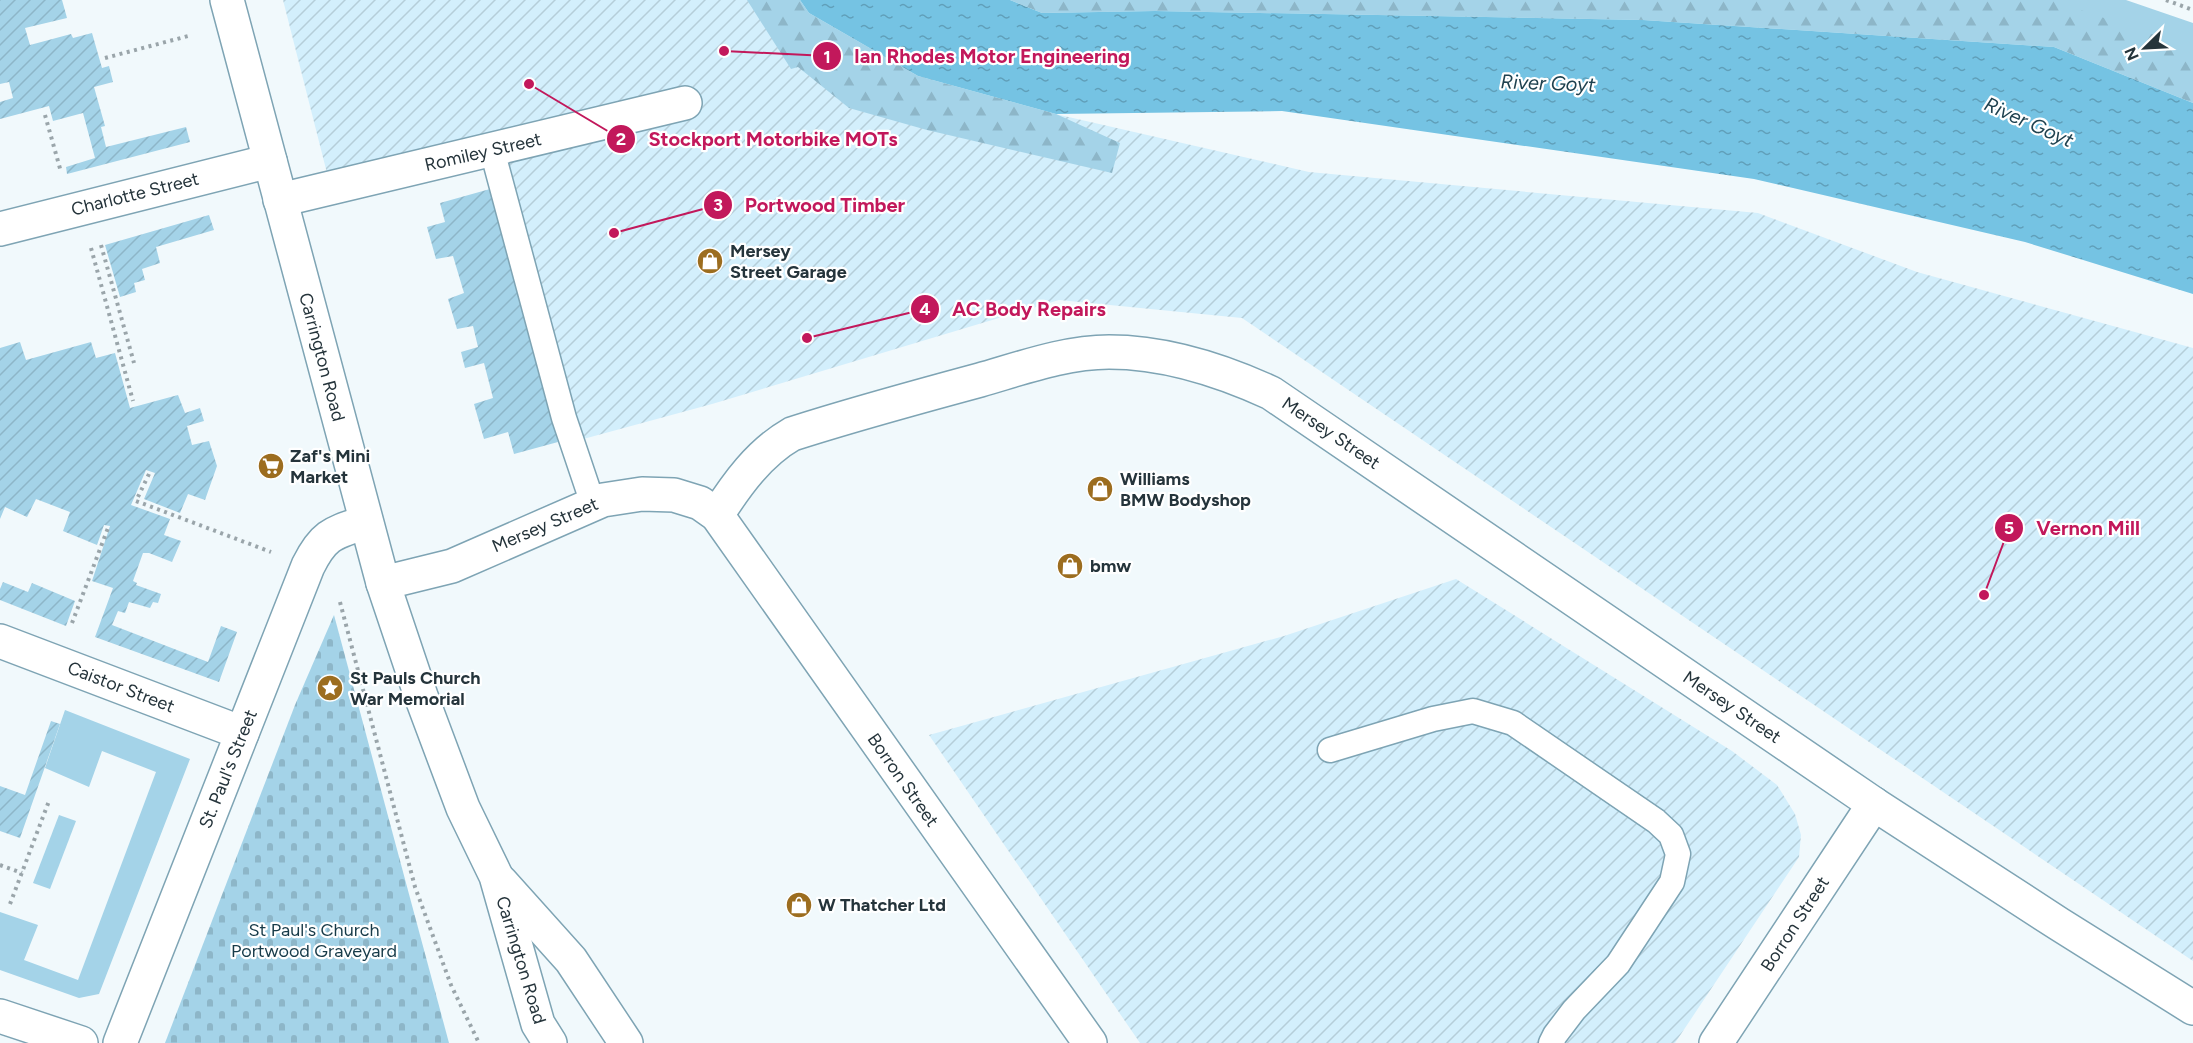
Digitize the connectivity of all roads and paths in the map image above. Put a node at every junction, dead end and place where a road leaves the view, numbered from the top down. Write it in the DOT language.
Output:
graph roads {
  1 [pos="226,0"];
  2 [pos="2166,0"];
  3 [pos="2193,10"];
  4 [pos="192,35"];
  5 [pos="105,58"];
  6 [pos="685,103"];
  7 [pos="45,115"];
  8 [pos="492,150"];
  9 [pos="270,161"];
  10 [pos="64,182"];
  11 [pos="280,200"];
  12 [pos="0,229"];
  13 [pos="98,236"];
  14 [pos="89,238"];
  15 [pos="134,363"];
  16 [pos="134,401"];
  17 [pos="149,474"];
  18 [pos="593,504"];
  19 [pos="717,516"];
  20 [pos="366,522"];
  21 [pos="108,528"];
  22 [pos="318,547"];
  23 [pos="276,554"];
  24 [pos="383,584"];
  25 [pos="0,641"];
  26 [pos="58,663"];
  27 [pos="242,733"];
  28 [pos="1330,750"];
  29 [pos="49,801"];
  30 [pos="1874,804"];
  31 [pos="0,865"];
  32 [pos="22,873"];
  33 [pos="496,876"];
  34 [pos="10,904"];
  35 [pos="2193,1008"];
  36 [pos="0,1016"];
  37 [pos="81,1043"];
  38 [pos="120,1043"];
  39 [pos="479,1043"];
  40 [pos="550,1043"];
  41 [pos="626,1043"];
  42 [pos="1090,1043"];
  43 [pos="1551,1043"];
  44 [pos="1716,1043"];
  1 -- 9 [label="street, Carrington Road"];
  2 -- 3 [label="path"];
  4 -- 5 [label="path"];
  6 -- 8 [label="street, Romiley Street"];
  7 -- 10 [label="path"];
  8 -- 11 [label="street, Romiley Street"];
  8 -- 18 [label="lane"];
  9 -- 11 [label="street, Carrington Road"];
  9 -- 12 [label="street, Charlotte Street"];
  11 -- 20 [label="street, Carrington Road"];
  13 -- 15 [label="path"];
  14 -- 16 [label="path"];
  17 -- 23 [label="path"];
  18 -- 19 [label="street, Mersey Street"];
  18 -- 24 [label="street, Mersey Street"];
  19 -- 30 [label="street, Mersey Street"];
  19 -- 42 [label="street, Borron Street"];
  20 -- 22 [label="street, St. Paul's Street"];
  20 -- 24 [label="street, Carrington Road"];
  21 -- 26 [label="path"];
  22 -- 27 [label="street, St. Paul's Street"];
  22 -- 39 [label="path"];
  24 -- 33 [label="street, Carrington Road"];
  25 -- 26 [label="street, Caistor Street"];
  26 -- 27 [label="street, Caistor Street"];
  27 -- 38 [label="street, St. Paul's Street"];
  28 -- 43 [label="lane"];
  29 -- 32 [label="path"];
  30 -- 35 [label="street, Mersey Street"];
  30 -- 44 [label="street, Borron Street"];
  31 -- 32 [label="path"];
  32 -- 34 [label="path"];
  33 -- 40 [label="street, Carrington Road"];
  33 -- 41 [label="street, Carrington Road"];
  36 -- 37 [label="street"];
}
